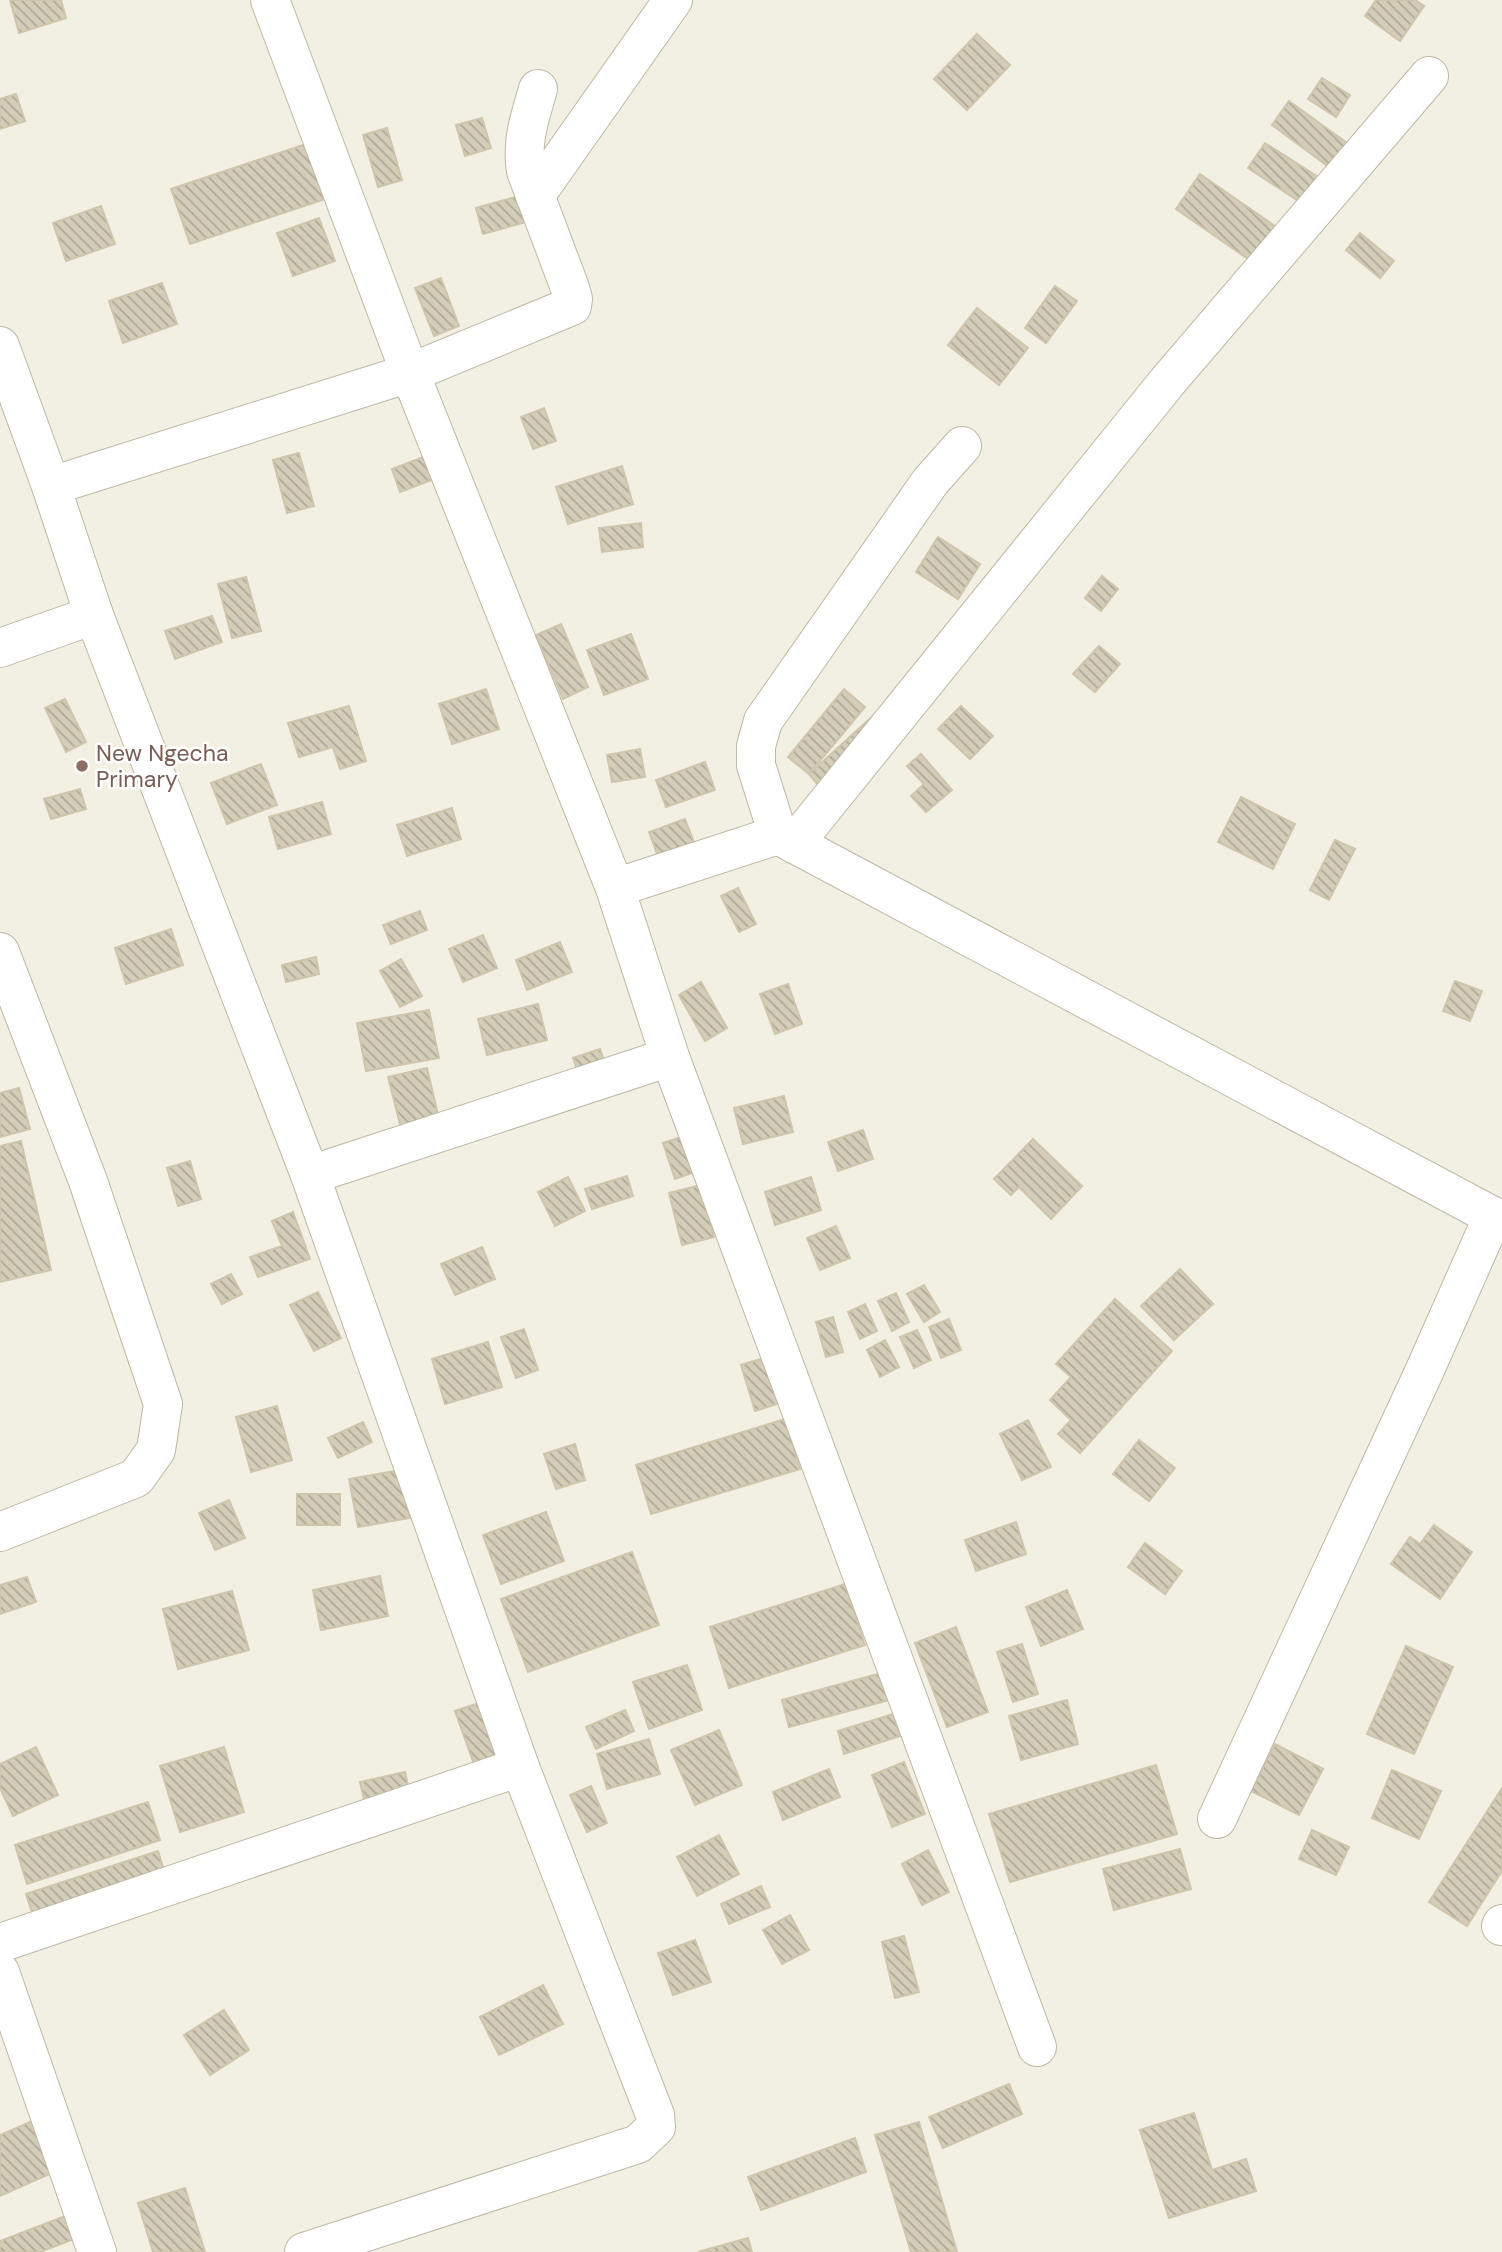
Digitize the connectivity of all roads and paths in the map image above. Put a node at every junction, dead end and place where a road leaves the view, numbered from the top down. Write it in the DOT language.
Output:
graph roads {
  1 [pos="270,0"];
  2 [pos="673,0"];
  3 [pos="1429,76"];
  4 [pos="538,89"];
  5 [pos="535,196"];
  6 [pos="0,346"];
  7 [pos="410,373"];
  8 [pos="962,446"];
  9 [pos="51,486"];
  10 [pos="94,615"];
  11 [pos="0,648"];
  12 [pos="786,839"];
  13 [pos="615,888"];
  14 [pos="0,952"];
  15 [pos="670,1057"];
  16 [pos="310,1175"];
  17 [pos="1497,1218"];
  18 [pos="0,1532"];
  19 [pos="520,1767"];
  20 [pos="1217,1819"];
  21 [pos="0,1943"];
  22 [pos="0,1972"];
  23 [pos="1037,2047"];
  24 [pos="97,2252"];
  25 [pos="304,2252"];
  1 -- 7 [label="street"];
  2 -- 5 [label="street"];
  3 -- 12 [label="street"];
  4 -- 5 [label="street"];
  5 -- 7 [label="street"];
  6 -- 9 [label="street"];
  7 -- 9 [label="street"];
  7 -- 13 [label="street"];
  8 -- 12 [label="street"];
  9 -- 10 [label="street"];
  10 -- 11 [label="street"];
  10 -- 16 [label="street"];
  12 -- 13 [label="street"];
  12 -- 17 [label="street"];
  13 -- 15 [label="street"];
  14 -- 18 [label="street"];
  15 -- 16 [label="street"];
  15 -- 23 [label="street"];
  16 -- 19 [label="street"];
  17 -- 20 [label="street"];
  19 -- 21 [label="street"];
  19 -- 25 [label="street"];
  22 -- 24 [label="street"];
}
